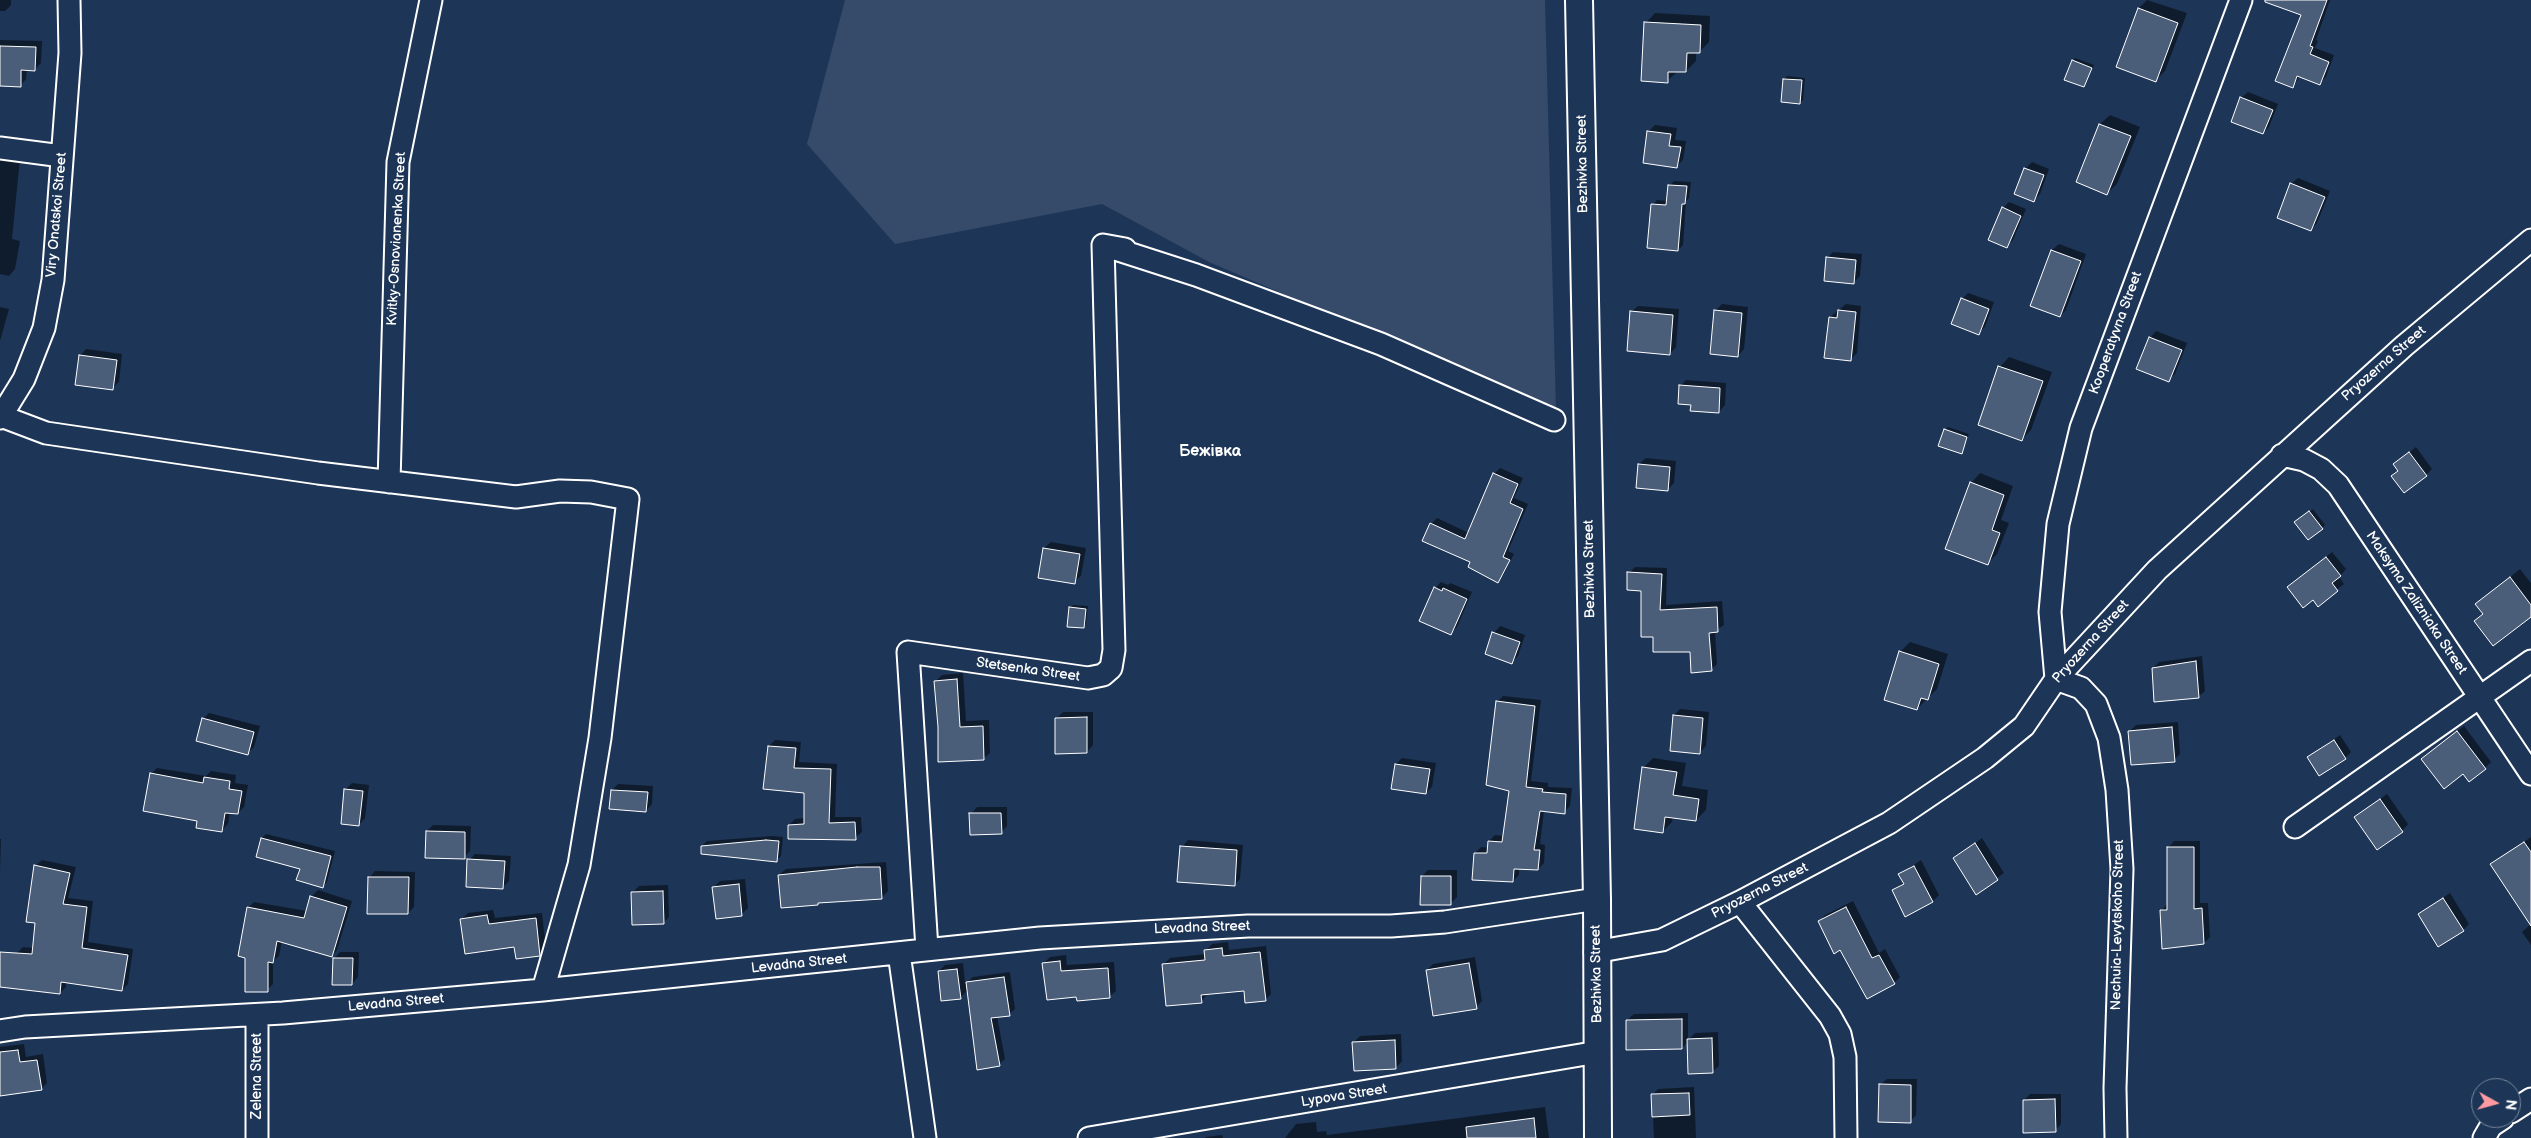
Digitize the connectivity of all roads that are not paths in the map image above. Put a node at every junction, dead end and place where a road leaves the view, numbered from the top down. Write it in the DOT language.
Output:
graph roads {
  1 [pos="69,0"];
  2 [pos="431,0"];
  3 [pos="1579,0"];
  4 [pos="2241,0"];
  5 [pos="0,148"];
  6 [pos="62,156"];
  7 [pos="2531,240"];
  8 [pos="1103,245"];
  9 [pos="1125,249"];
  10 [pos="1,417"];
  11 [pos="1554,420"];
  12 [pos="2282,455"];
  13 [pos="389,482"];
  14 [pos="2531,661"];
  15 [pos="2056,679"];
  16 [pos="2479,696"];
  17 [pos="2531,774"];
  18 [pos="2295,827"];
  19 [pos="1597,899"];
  20 [pos="1740,902"];
  21 [pos="927,949"];
  22 [pos="1595,952"];
  23 [pos="899,953"];
  24 [pos="543,990"];
  25 [pos="257,1015"];
  26 [pos="0,1031"];
  27 [pos="1598,1052"];
  28 [pos="257,1138"];
  29 [pos="924,1138"];
  30 [pos="1089,1138"];
  31 [pos="1598,1138"];
  32 [pos="1846,1138"];
  33 [pos="2116,1138"];
  1 -- 6 [label="street, Viry Onatskoi Street"];
  2 -- 13 [label="street, Kvitky-Osnovianenka Street"];
  3 -- 19 [label="main road, Bezhivka Street"];
  4 -- 15 [label="street, Kooperatyvna Street"];
  5 -- 6 [label="street"];
  6 -- 10 [label="street, Viry Onatskoi Street"];
  7 -- 12 [label="street, Pryozerna Street"];
  8 -- 9 [label="street"];
  8 -- 11 [label="street"];
  8 -- 21 [label="street, Stetsenka Street"];
  10 -- 13 [label="street"];
  12 -- 15 [label="street, Pryozerna Street"];
  12 -- 16 [label="street, Maksyma Zalizniaka Street"];
  13 -- 24 [label="street"];
  14 -- 16 [label="street"];
  15 -- 20 [label="street, Pryozerna Street"];
  15 -- 33 [label="street, Nechuia-Levytskoho Street"];
  16 -- 17 [label="street, Maksyma Zalizniaka Street"];
  16 -- 18 [label="street"];
  19 -- 21 [label="street, Levadna Street"];
  19 -- 22 [label="main road, Bezhivka Street"];
  20 -- 22 [label="street, Pryozerna Street"];
  20 -- 32 [label="street"];
  21 -- 23 [label="street, Levadna Street"];
  22 -- 27 [label="main road, Bezhivka Street"];
  23 -- 24 [label="street, Levadna Street"];
  23 -- 29 [label="street"];
  24 -- 25 [label="street, Levadna Street"];
  25 -- 26 [label="street, Levadna Street"];
  25 -- 28 [label="street, Zelena Street"];
  27 -- 30 [label="street, Lypova Street"];
  27 -- 31 [label="main road, Bezhivka Street"];
}
